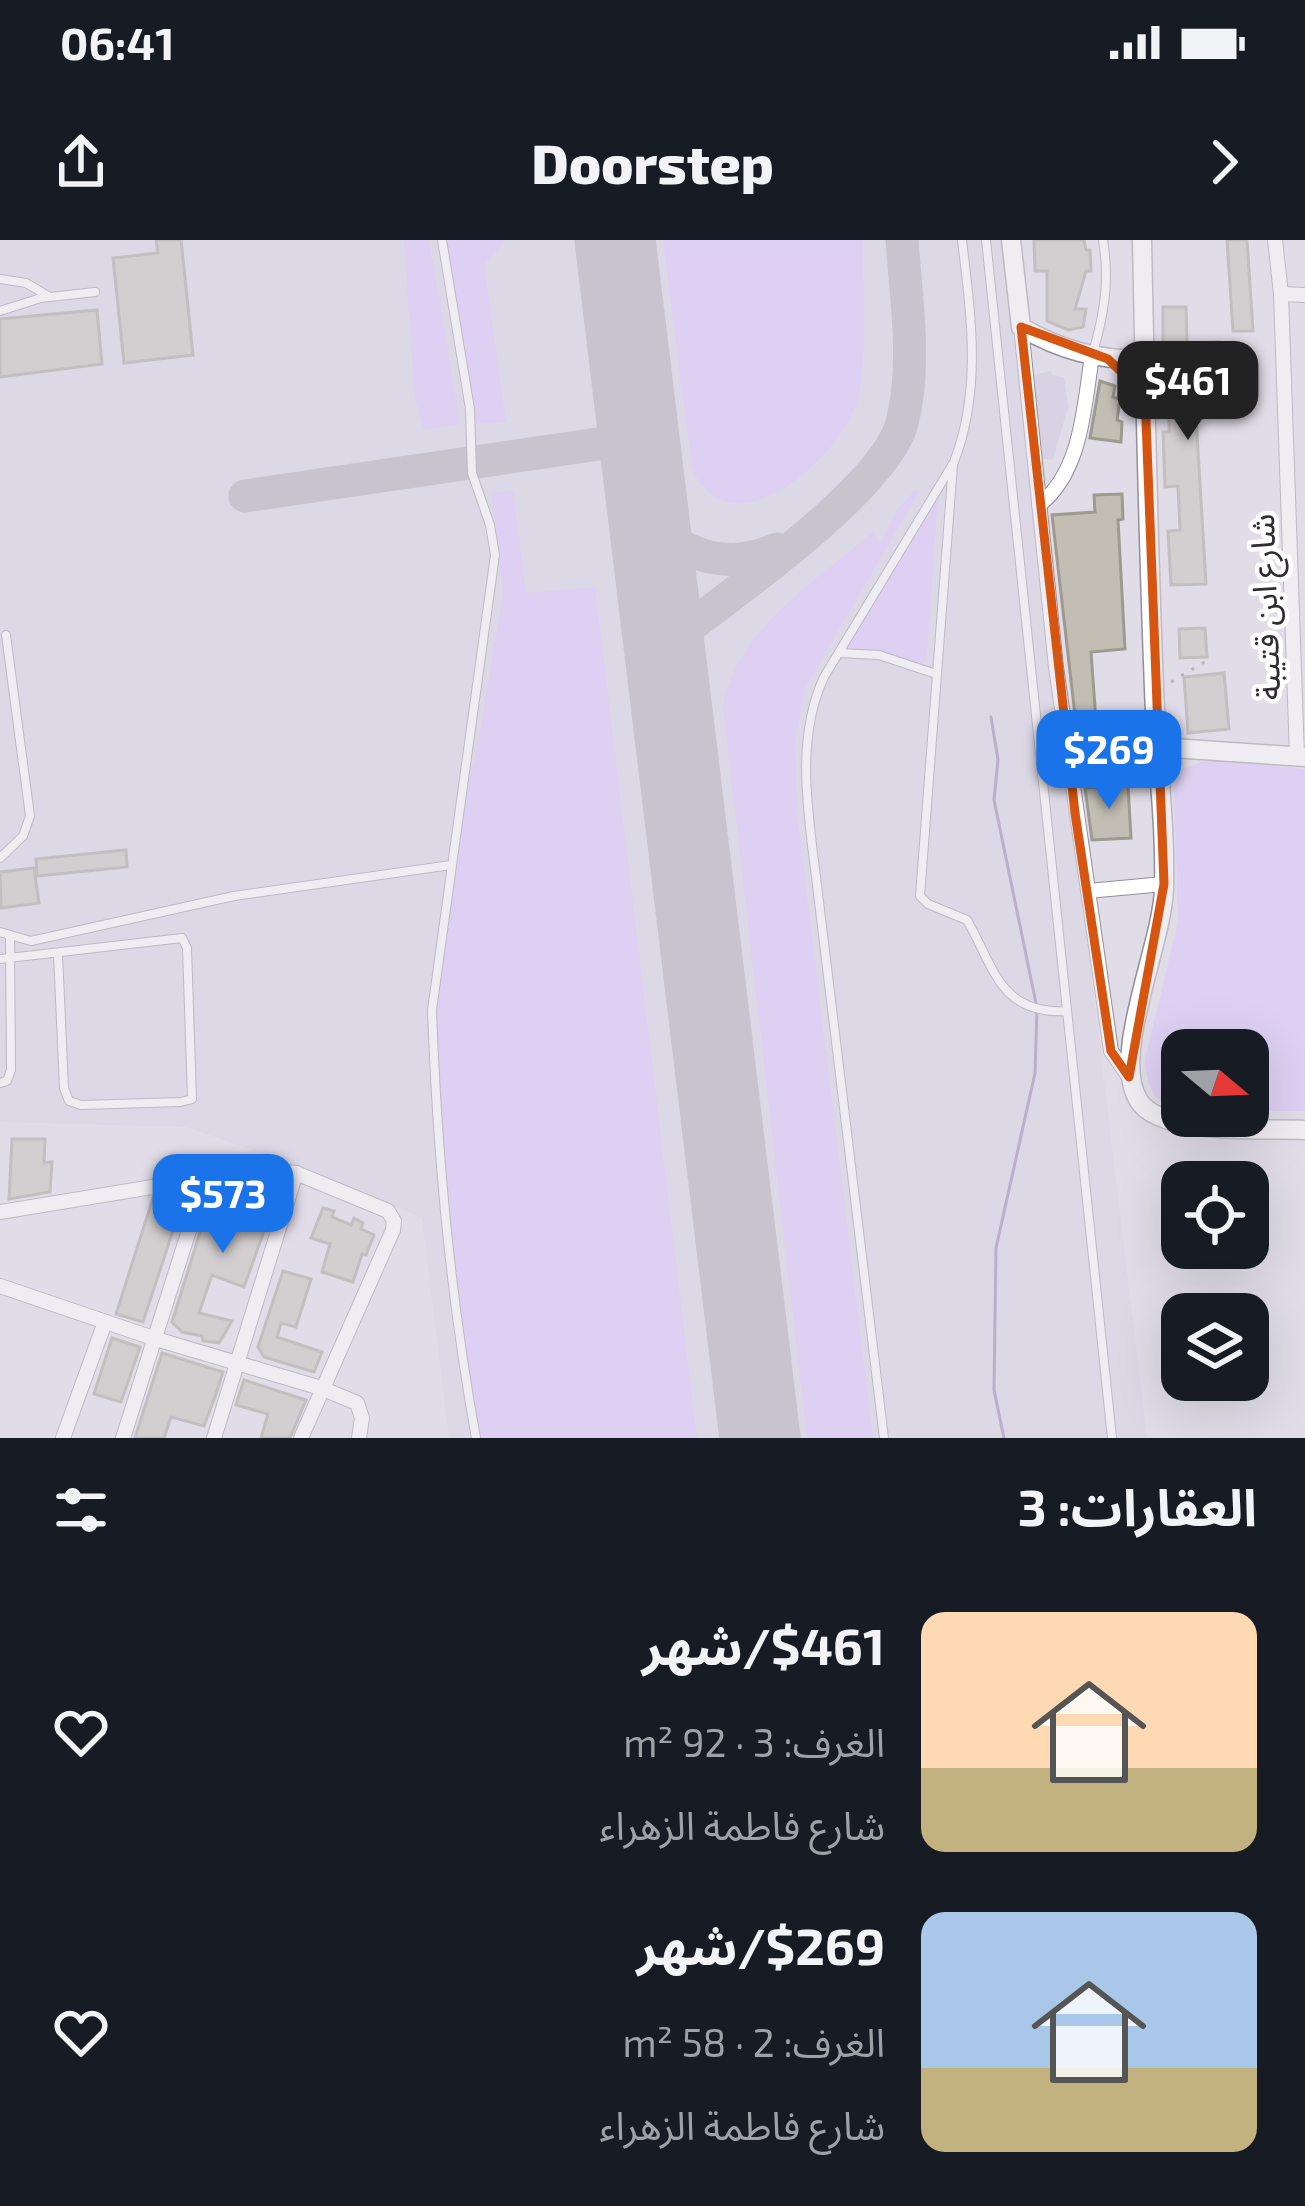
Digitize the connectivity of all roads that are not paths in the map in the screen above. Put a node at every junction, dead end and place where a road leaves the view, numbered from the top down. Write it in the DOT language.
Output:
graph roads {
  1 [pos="442,240"];
  2 [pos="962,240"];
  3 [pos="986,240"];
  4 [pos="1011,240"];
  5 [pos="1103,240"];
  6 [pos="1142,240"];
  7 [pos="1275,240"];
  8 [pos="0,279"];
  9 [pos="95,292"];
  10 [pos="1281,294"];
  11 [pos="49,296"];
  12 [pos="1305,296"];
  13 [pos="0,311"];
  14 [pos="1021,327"];
  15 [pos="1144,330"];
  16 [pos="1100,357"];
  17 [pos="1144,359"];
  18 [pos="1195,380"];
  19 [pos="1145,390"];
  20 [pos="954,462"];
  21 [pos="1039,505"];
  22 [pos="6,635"];
  23 [pos="838,652"];
  24 [pos="937,674"];
  25 [pos="1158,746"];
  26 [pos="1301,757"];
  27 [pos="0,858"];
  28 [pos="451,865"];
  29 [pos="1164,884"];
  30 [pos="1088,891"];
  31 [pos="5,935"];
  32 [pos="58,954"];
  33 [pos="5,959"];
  34 [pos="1067,1012"];
  35 [pos="1129,1077"];
  36 [pos="0,1083"];
  37 [pos="1305,1130"];
  38 [pos="296,1173"];
  39 [pos="206,1177"];
  40 [pos="0,1212"];
  41 [pos="0,1286"];
  42 [pos="105,1322"];
  43 [pos="156,1339"];
  44 [pos="237,1363"];
  45 [pos="321,1388"];
  46 [pos="63,1438"];
  47 [pos="123,1438"];
  48 [pos="214,1438"];
  49 [pos="301,1438"];
  50 [pos="359,1438"];
  51 [pos="476,1438"];
  52 [pos="884,1438"];
  53 [pos="1112,1438"];
  1 -- 28 [label="lane"];
  2 -- 20 [label="lane"];
  3 -- 34 [label="lane"];
  4 -- 14 [label="street"];
  5 -- 16 [label="lane"];
  6 -- 15 [label="street"];
  7 -- 10 [label="street, شارع ابن قتيبة"];
  8 -- 11 [label="lane"];
  9 -- 11 [label="lane"];
  10 -- 12 [label="street"];
  10 -- 26 [label="street, شارع ابن قتيبة"];
  11 -- 13 [label="lane"];
  14 -- 16 [label="street"];
  14 -- 21 [label="street"];
  15 -- 16 [label="street"];
  15 -- 17 [label="street"];
  16 -- 17 [label="street"];
  16 -- 19 [label="street"];
  16 -- 21 [label="street"];
  17 -- 19 [label="street"];
  18 -- 19 [label="lane"];
  19 -- 25 [label="street"];
  20 -- 23 [label="lane"];
  20 -- 24 [label="lane"];
  21 -- 30 [label="street"];
  22 -- 27 [label="lane"];
  23 -- 24 [label="lane"];
  23 -- 52 [label="lane"];
  24 -- 34 [label="lane"];
  25 -- 26 [label="street"];
  25 -- 29 [label="street"];
  28 -- 31 [label="lane"];
  28 -- 51 [label="lane"];
  29 -- 30 [label="street"];
  29 -- 35 [label="street"];
  30 -- 35 [label="street"];
  31 -- 33 [label="lane"];
  32 -- 32 [label="lane"];
  32 -- 33 [label="lane"];
  33 -- 36 [label="lane"];
  34 -- 53 [label="lane"];
  35 -- 37 [label="street"];
  38 -- 39 [label="street"];
  38 -- 44 [label="street"];
  38 -- 45 [label="street"];
  39 -- 40 [label="street"];
  39 -- 43 [label="street"];
  41 -- 42 [label="street"];
  42 -- 43 [label="street"];
  42 -- 46 [label="street"];
  43 -- 44 [label="street"];
  43 -- 47 [label="street"];
  44 -- 45 [label="street"];
  44 -- 48 [label="street"];
  45 -- 49 [label="street"];
  45 -- 50 [label="street"];
}
